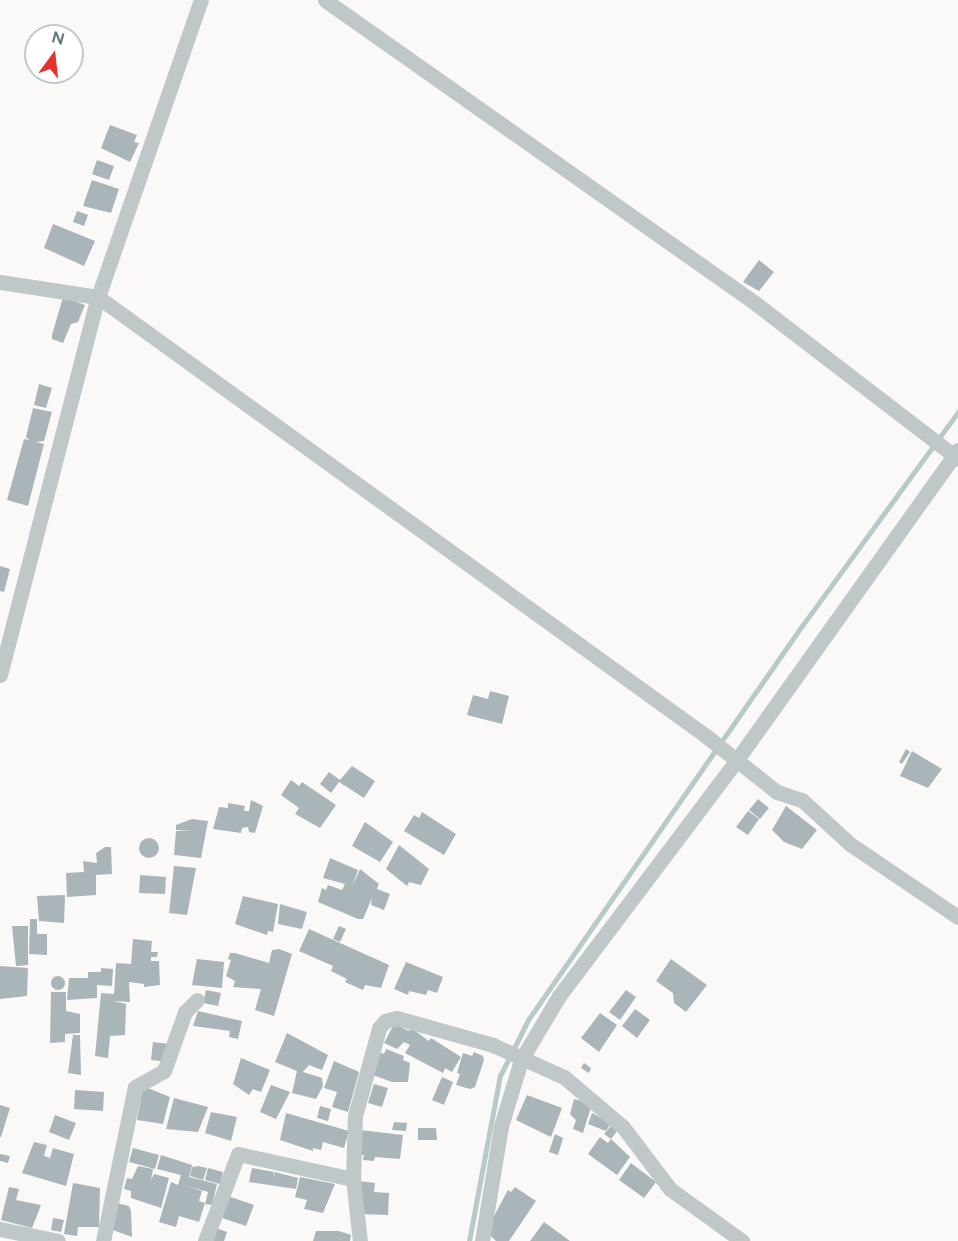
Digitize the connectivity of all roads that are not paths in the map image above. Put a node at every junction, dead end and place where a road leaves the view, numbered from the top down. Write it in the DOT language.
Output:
graph roads {
  1 [pos="201,0"];
  2 [pos="325,0"];
  3 [pos="0,282"];
  4 [pos="98,297"];
  5 [pos="954,453"];
  6 [pos="0,675"];
  7 [pos="731,757"];
  8 [pos="958,917"];
  9 [pos="197,1000"];
  10 [pos="519,1059"];
  11 [pos="353,1179"];
  12 [pos="0,1229"];
  13 [pos="58,1241"];
  14 [pos="103,1241"];
  15 [pos="205,1241"];
  16 [pos="360,1241"];
  17 [pos="482,1241"];
  18 [pos="742,1241"];
  1 -- 4 [label="street"];
  2 -- 5 [label="street"];
  3 -- 4 [label="street"];
  4 -- 6 [label="street"];
  4 -- 7 [label="street"];
  5 -- 7 [label="street"];
  7 -- 8 [label="street"];
  7 -- 10 [label="street"];
  9 -- 14 [label="street"];
  10 -- 11 [label="street"];
  10 -- 17 [label="street"];
  10 -- 18 [label="street"];
  11 -- 15 [label="street"];
  11 -- 16 [label="street"];
  12 -- 13 [label="street"];
}
